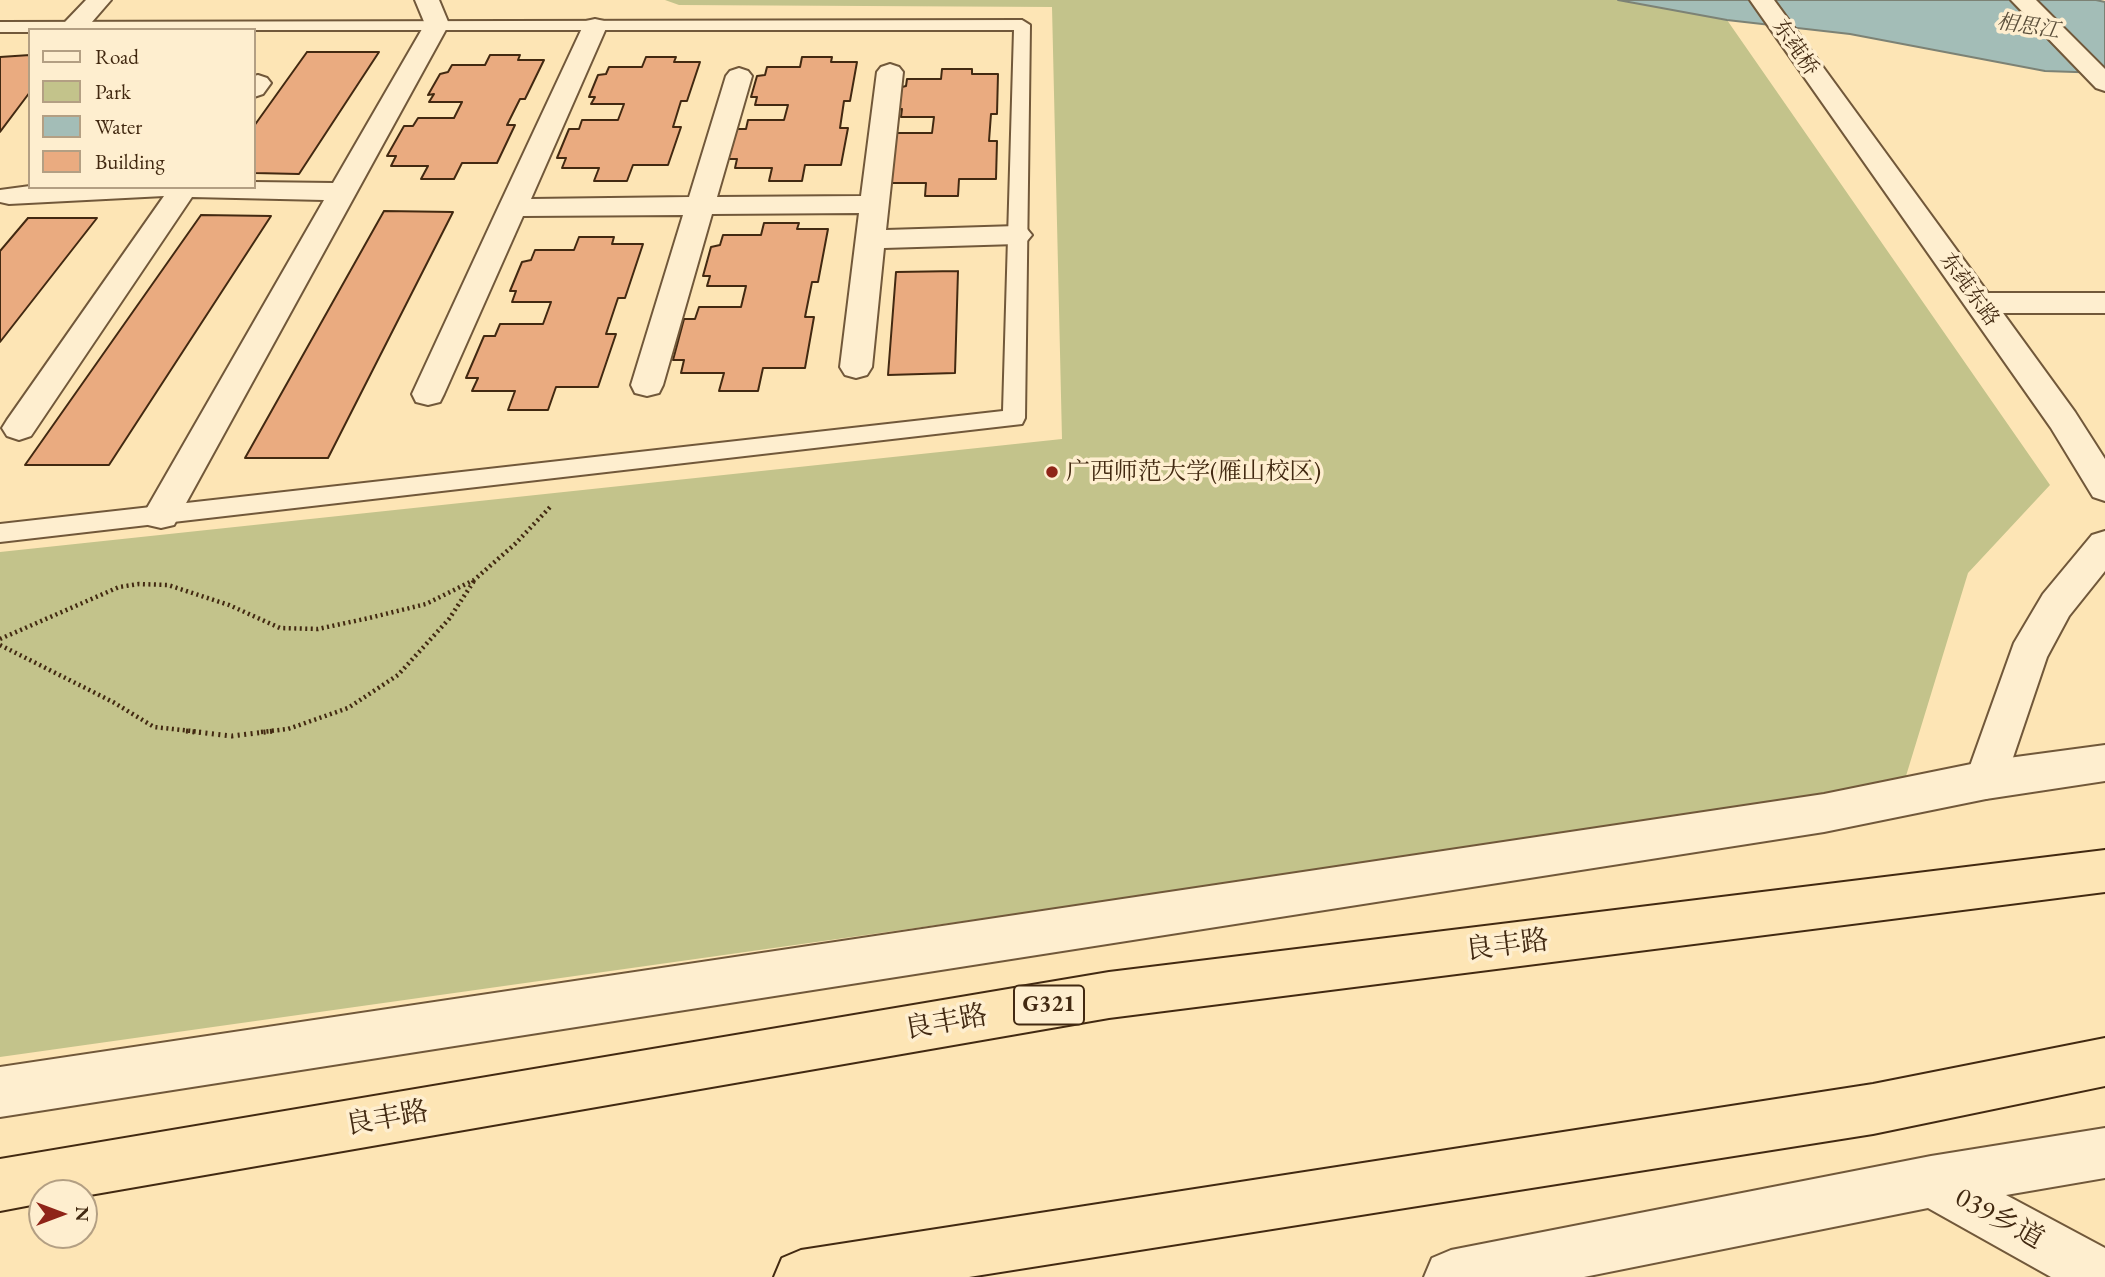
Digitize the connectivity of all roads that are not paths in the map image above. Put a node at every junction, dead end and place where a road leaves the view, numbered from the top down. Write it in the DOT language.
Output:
graph roads {
  1 [pos="99,0"];
  2 [pos="1762,0"];
  3 [pos="2023,0"];
  4 [pos="432,12"];
  5 [pos="595,26"];
  6 [pos="0,27"];
  7 [pos="74,27"];
  8 [pos="890,72"];
  9 [pos="739,76"];
  10 [pos="2105,83"];
  11 [pos="1828,95"];
  12 [pos="28,171"];
  13 [pos="172,189"];
  14 [pos="184,189"];
  15 [pos="224,189"];
  16 [pos="343,192"];
  17 [pos="5,202"];
  18 [pos="874,204"];
  19 [pos="700,206"];
  20 [pos="512,208"];
  21 [pos="1017,236"];
  22 [pos="870,239"];
  23 [pos="1978,303"];
  24 [pos="2105,303"];
  25 [pos="856,367"];
  26 [pos="647,385"];
  27 [pos="428,394"];
  28 [pos="19,428"];
  29 [pos="2105,488"];
  30 [pos="161,514"];
  31 [pos="0,533"];
  32 [pos="2105,545"];
  33 [pos="2105,763"];
  34 [pos="1986,780"];
  35 [pos="2105,871"];
  36 [pos="2105,1062"];
  37 [pos="0,1091"];
  38 [pos="2105,1153"];
  39 [pos="1931,1182"];
  40 [pos="0,1185"];
  41 [pos="801,1277"];
  42 [pos="1451,1277"];
  43 [pos="2104,1277"];
  1 -- 7 [label="street"];
  2 -- 11 [label="street, 东莼桥"];
  3 -- 10 [label="street"];
  4 -- 5 [label="lane"];
  4 -- 7 [label="lane"];
  4 -- 16 [label="street"];
  5 -- 20 [label="street"];
  5 -- 21 [label="lane"];
  6 -- 7 [label="lane"];
  8 -- 18 [label="street"];
  9 -- 19 [label="street"];
  11 -- 23 [label="street, 东莼东路"];
  12 -- 17 [label="street"];
  13 -- 17 [label="street"];
  14 -- 28 [label="street"];
  15 -- 16 [label="street"];
  16 -- 30 [label="street"];
  18 -- 19 [label="street"];
  18 -- 22 [label="street"];
  19 -- 20 [label="street"];
  19 -- 26 [label="street"];
  20 -- 27 [label="street"];
  21 -- 22 [label="street"];
  21 -- 30 [label="lane"];
  22 -- 25 [label="street"];
  23 -- 24 [label="street"];
  23 -- 29 [label="street, 东莼东路"];
  30 -- 31 [label="lane"];
  32 -- 34 [label="street"];
  33 -- 34 [label="street"];
  34 -- 37 [label="street"];
  35 -- 40 [label="highway, 良丰路 / G321"];
  36 -- 41 [label="highway"];
  38 -- 39 [label="street"];
  39 -- 42 [label="street"];
  39 -- 43 [label="street, 039乡道"];
}
